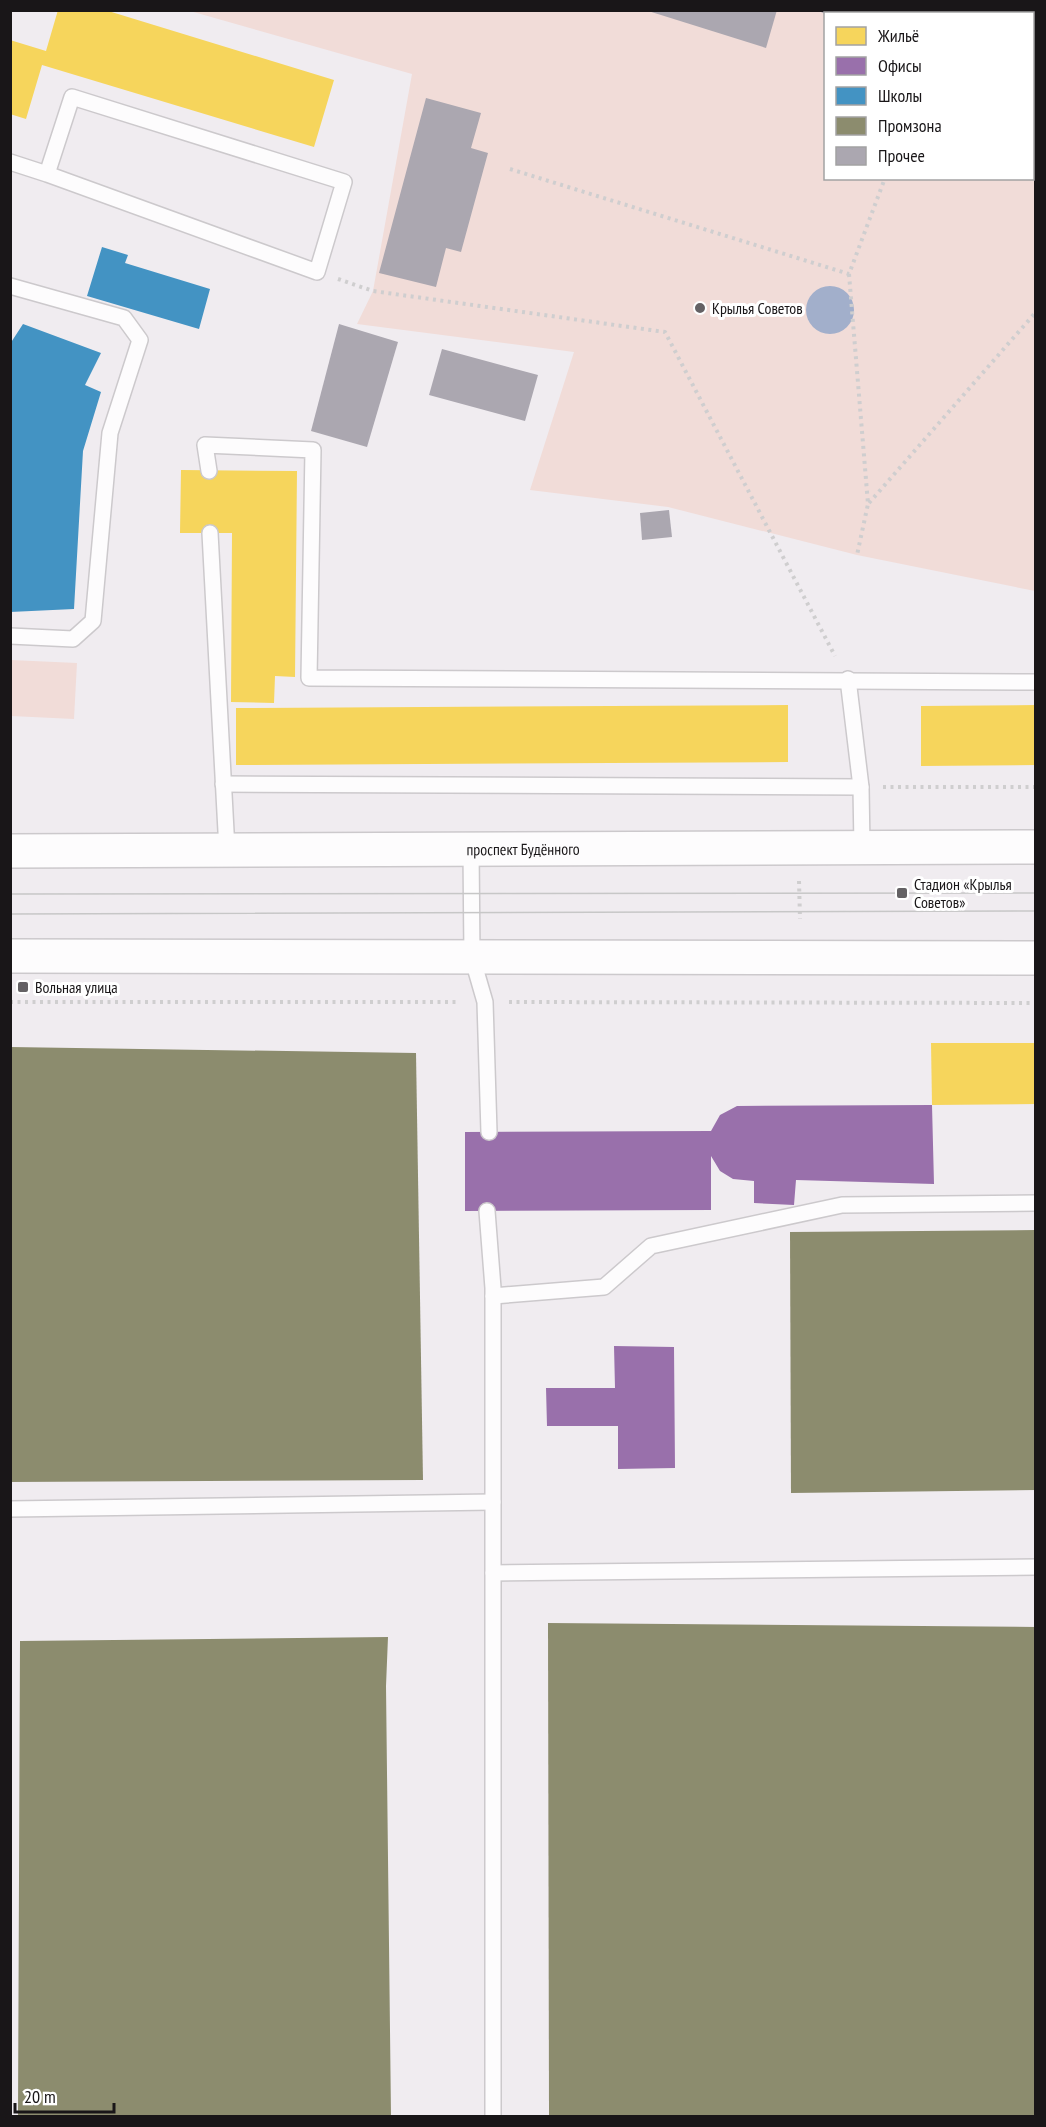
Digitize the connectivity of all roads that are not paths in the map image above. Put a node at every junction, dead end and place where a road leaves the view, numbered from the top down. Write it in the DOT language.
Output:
graph roads {
  1 [pos="10,162"];
  2 [pos="47,174"];
  3 [pos="10,286"];
  4 [pos="209,471"];
  5 [pos="210,533"];
  6 [pos="10,636"];
  7 [pos="848,680"];
  8 [pos="1035,681"];
  9 [pos="223,784"];
  10 [pos="861,787"];
  11 [pos="862,847"];
  12 [pos="1035,847"];
  13 [pos="471,849"];
  14 [pos="10,850"];
  15 [pos="227,850"];
  16 [pos="10,956"];
  17 [pos="472,957"];
  18 [pos="1035,958"];
  19 [pos="489,1132"];
  20 [pos="1035,1203"];
  21 [pos="487,1211"];
  22 [pos="493,1296"];
  23 [pos="493,1502"];
  24 [pos="10,1509"];
  25 [pos="1035,1567"];
  26 [pos="493,1573"];
  27 [pos="493,2116"];
  1 -- 2 [label="lane"];
  2 -- 2 [label="lane"];
  3 -- 6 [label="lane"];
  4 -- 7 [label="lane"];
  5 -- 9 [label="lane"];
  7 -- 8 [label="lane"];
  7 -- 10 [label="lane"];
  9 -- 10 [label="lane"];
  9 -- 15 [label="lane"];
  10 -- 11 [label="lane"];
  11 -- 12 [label="main road, проспект Будённого"];
  11 -- 13 [label="main road, проспект Будённого"];
  13 -- 15 [label="main road, проспект Будённого"];
  13 -- 17 [label="lane"];
  14 -- 15 [label="main road, проспект Будённого"];
  16 -- 17 [label="main road"];
  17 -- 18 [label="main road"];
  17 -- 19 [label="lane"];
  20 -- 22 [label="lane"];
  21 -- 22 [label="lane"];
  22 -- 23 [label="lane"];
  23 -- 24 [label="lane"];
  23 -- 26 [label="lane"];
  25 -- 26 [label="lane"];
  26 -- 27 [label="lane"];
}
